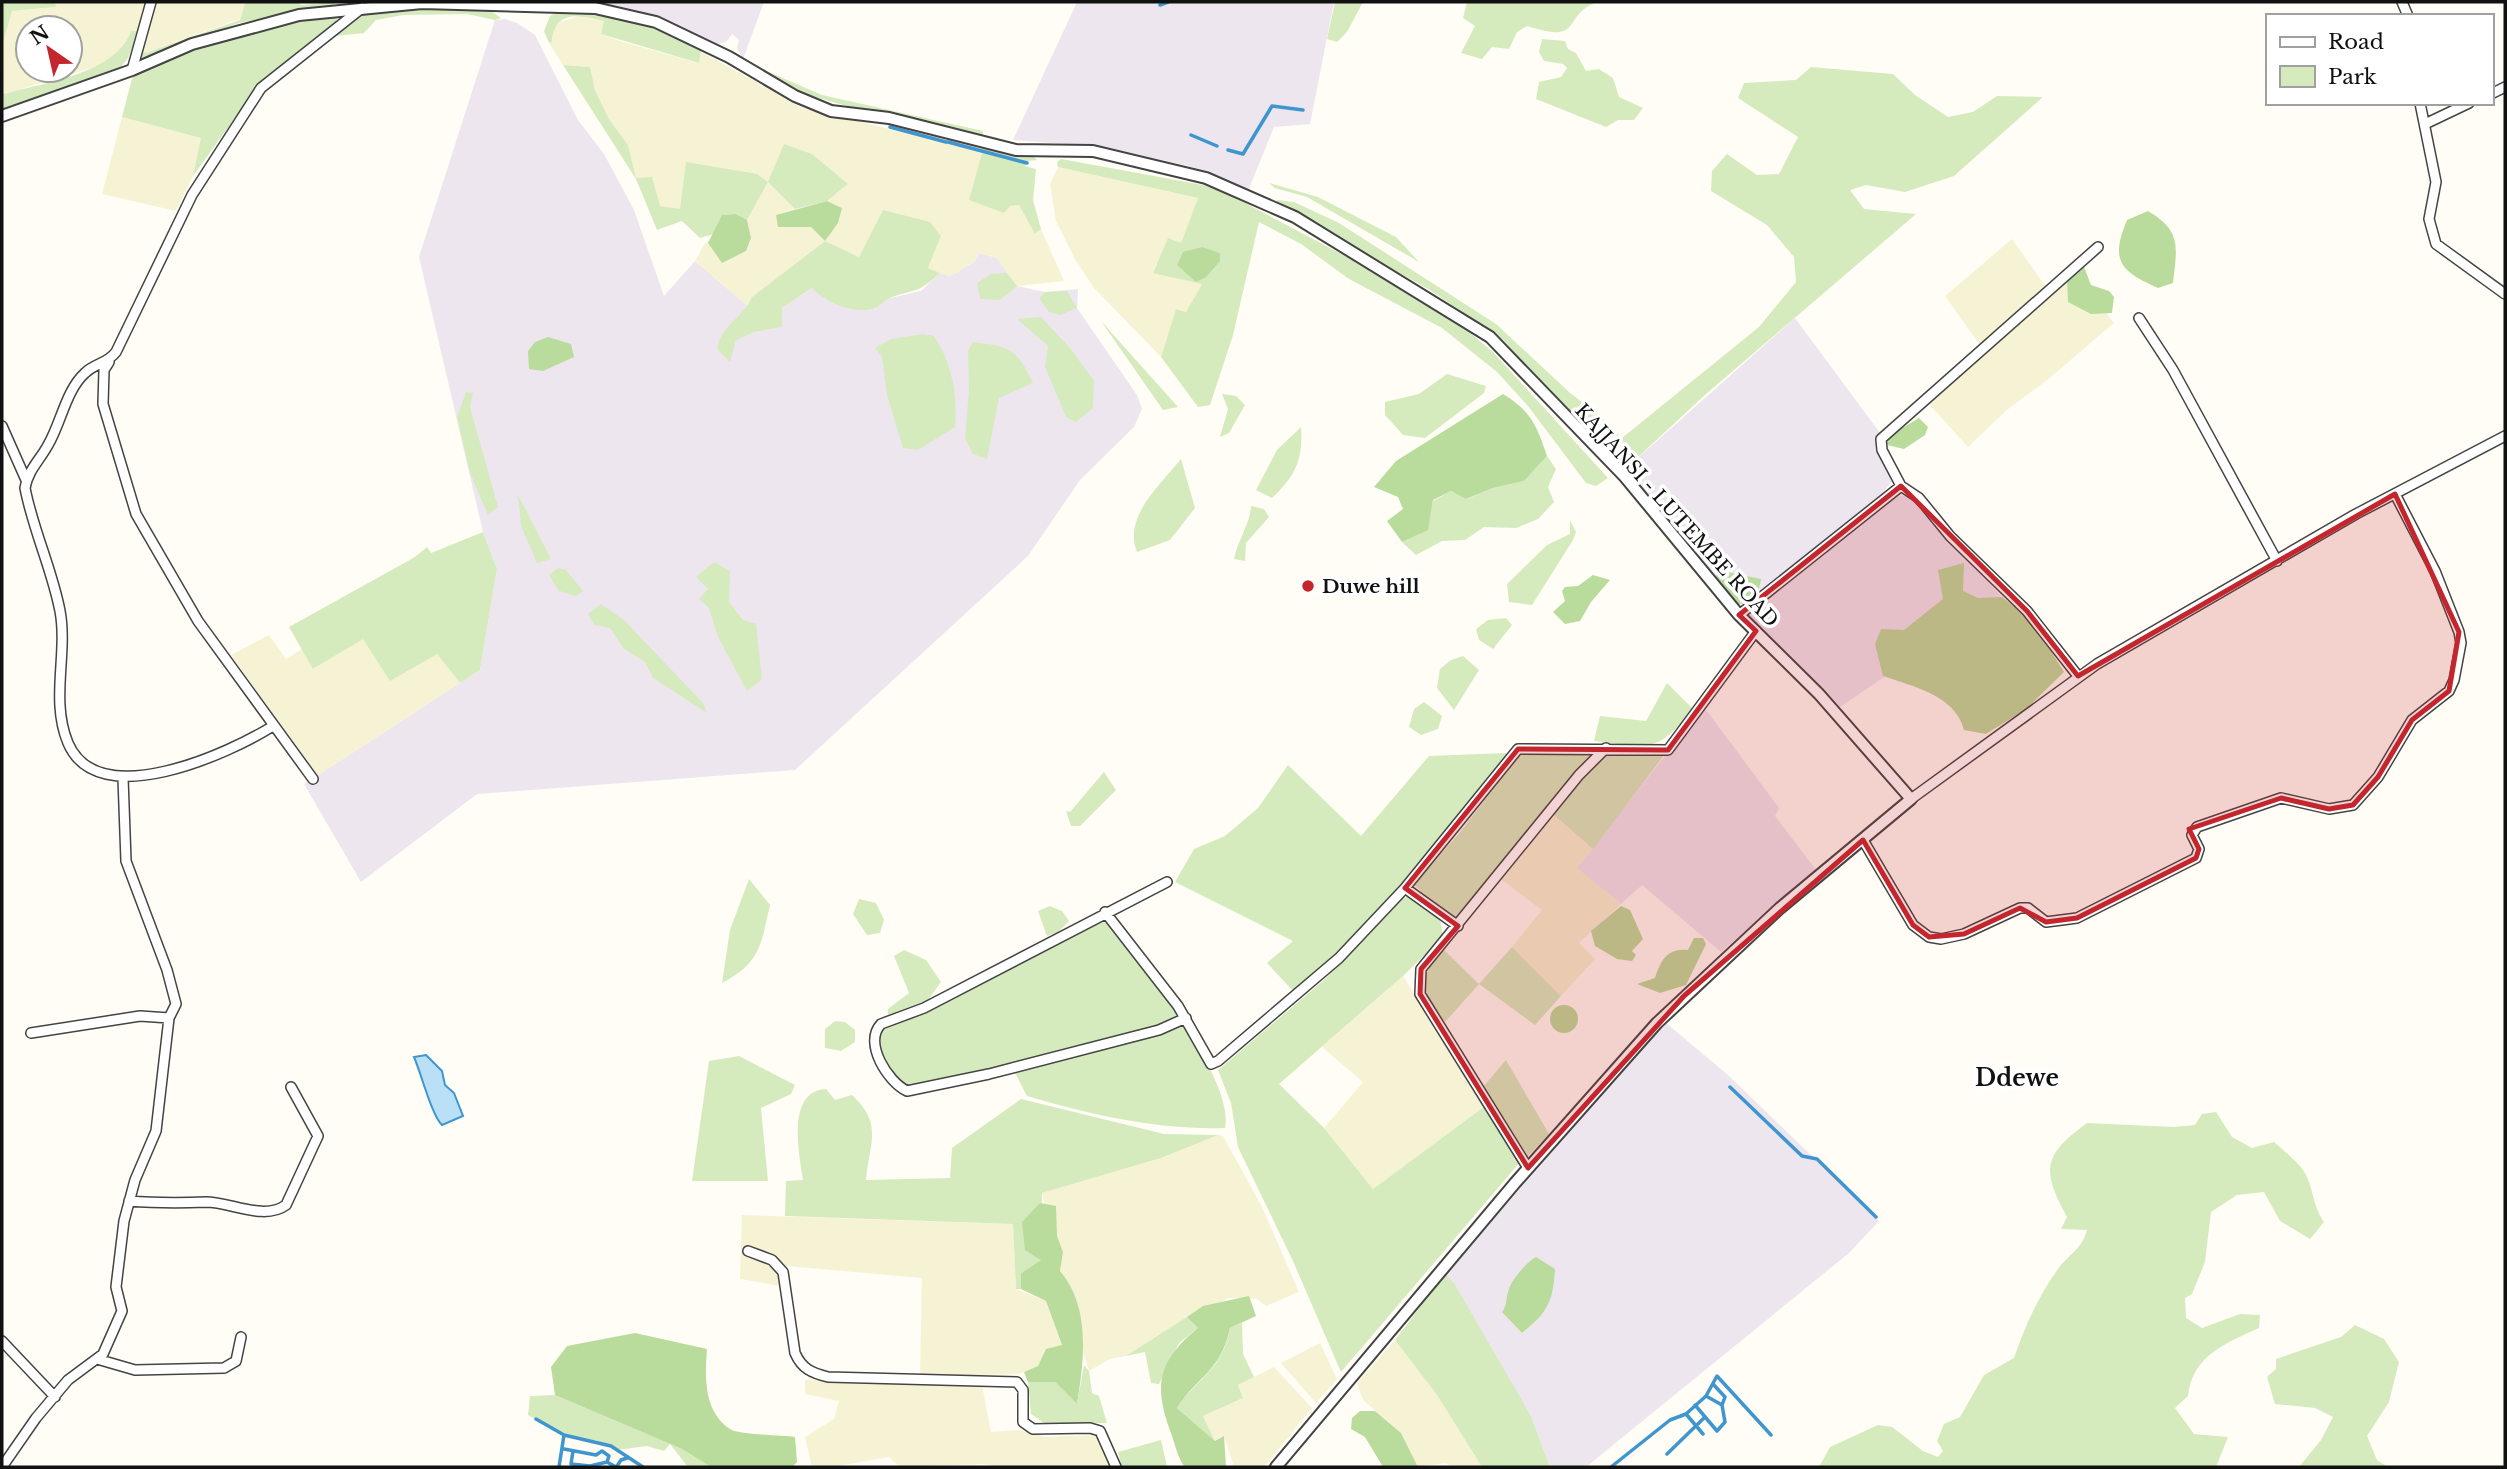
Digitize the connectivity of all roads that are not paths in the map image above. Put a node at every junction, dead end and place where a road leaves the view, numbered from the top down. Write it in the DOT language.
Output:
graph roads {
  1 [pos="151,2"];
  2 [pos="364,6"];
  3 [pos="132,70"];
  4 [pos="2421,105"];
  5 [pos="2465,105"];
  6 [pos="2,116"];
  7 [pos="2426,124"];
  8 [pos="2098,247"];
  9 [pos="2505,294"];
  10 [pos="2139,318"];
  11 [pos="109,362"];
  12 [pos="2,426"];
  13 [pos="2505,436"];
  14 [pos="26,480"];
  15 [pos="1901,486"];
  16 [pos="2395,494"];
  17 [pos="2277,561"];
  18 [pos="1739,615"];
  19 [pos="1756,631"];
  20 [pos="2078,676"];
  21 [pos="273,726"];
  22 [pos="1606,748"];
  23 [pos="123,778"];
  24 [pos="313,779"];
  25 [pos="1912,799"];
  26 [pos="1863,840"];
  27 [pos="1167,882"];
  28 [pos="1405,888"];
  29 [pos="1105,912"];
  30 [pos="1458,926"];
  31 [pos="169,1018"];
  32 [pos="1186,1018"];
  33 [pos="31,1033"];
  34 [pos="291,1087"];
  35 [pos="1528,1168"];
  36 [pos="129,1202"];
  37 [pos="748,1251"];
  38 [pos="242,1337"];
  39 [pos="2,1341"];
  40 [pos="97,1359"];
  41 [pos="55,1397"];
  42 [pos="2,1467"];
  43 [pos="1116,1467"];
  44 [pos="1276,1467"];
  1 -- 3 [label="street"];
  2 -- 3 [label="street, KAJJANSI - LUTEMBE ROAD"];
  2 -- 11 [label="street"];
  2 -- 18 [label="street, KAJJANSI - LUTEMBE ROAD"];
  3 -- 6 [label="street, KAJJANSI - LUTEMBE ROAD"];
  4 -- 7 [label="street"];
  5 -- 7 [label="street"];
  7 -- 9 [label="street"];
  8 -- 15 [label="street"];
  10 -- 17 [label="street"];
  11 -- 14 [label="street"];
  11 -- 21 [label="street"];
  12 -- 14 [label="street"];
  13 -- 16 [label="street"];
  14 -- 23 [label="street"];
  15 -- 18 [label="street"];
  15 -- 20 [label="street"];
  16 -- 17 [label="street"];
  16 -- 26 [label="street"];
  17 -- 20 [label="street"];
  18 -- 19 [label="street, KAJJANSI - LUTEMBE ROAD"];
  19 -- 22 [label="street"];
  19 -- 25 [label="street, KAJJANSI - LUTEMBE ROAD"];
  20 -- 25 [label="street"];
  21 -- 23 [label="street"];
  21 -- 24 [label="street"];
  22 -- 28 [label="street"];
  22 -- 30 [label="street"];
  23 -- 31 [label="street"];
  25 -- 26 [label="street"];
  26 -- 35 [label="street"];
  27 -- 29 [label="street"];
  28 -- 30 [label="street"];
  28 -- 32 [label="street"];
  29 -- 32 [label="street"];
  29 -- 32 [label="street"];
  30 -- 35 [label="street"];
  31 -- 33 [label="street"];
  31 -- 36 [label="street"];
  34 -- 36 [label="street"];
  35 -- 44 [label="street"];
  36 -- 40 [label="street"];
  37 -- 43 [label="street"];
  38 -- 40 [label="street"];
  39 -- 41 [label="street"];
  40 -- 41 [label="street"];
  41 -- 42 [label="street"];
}
